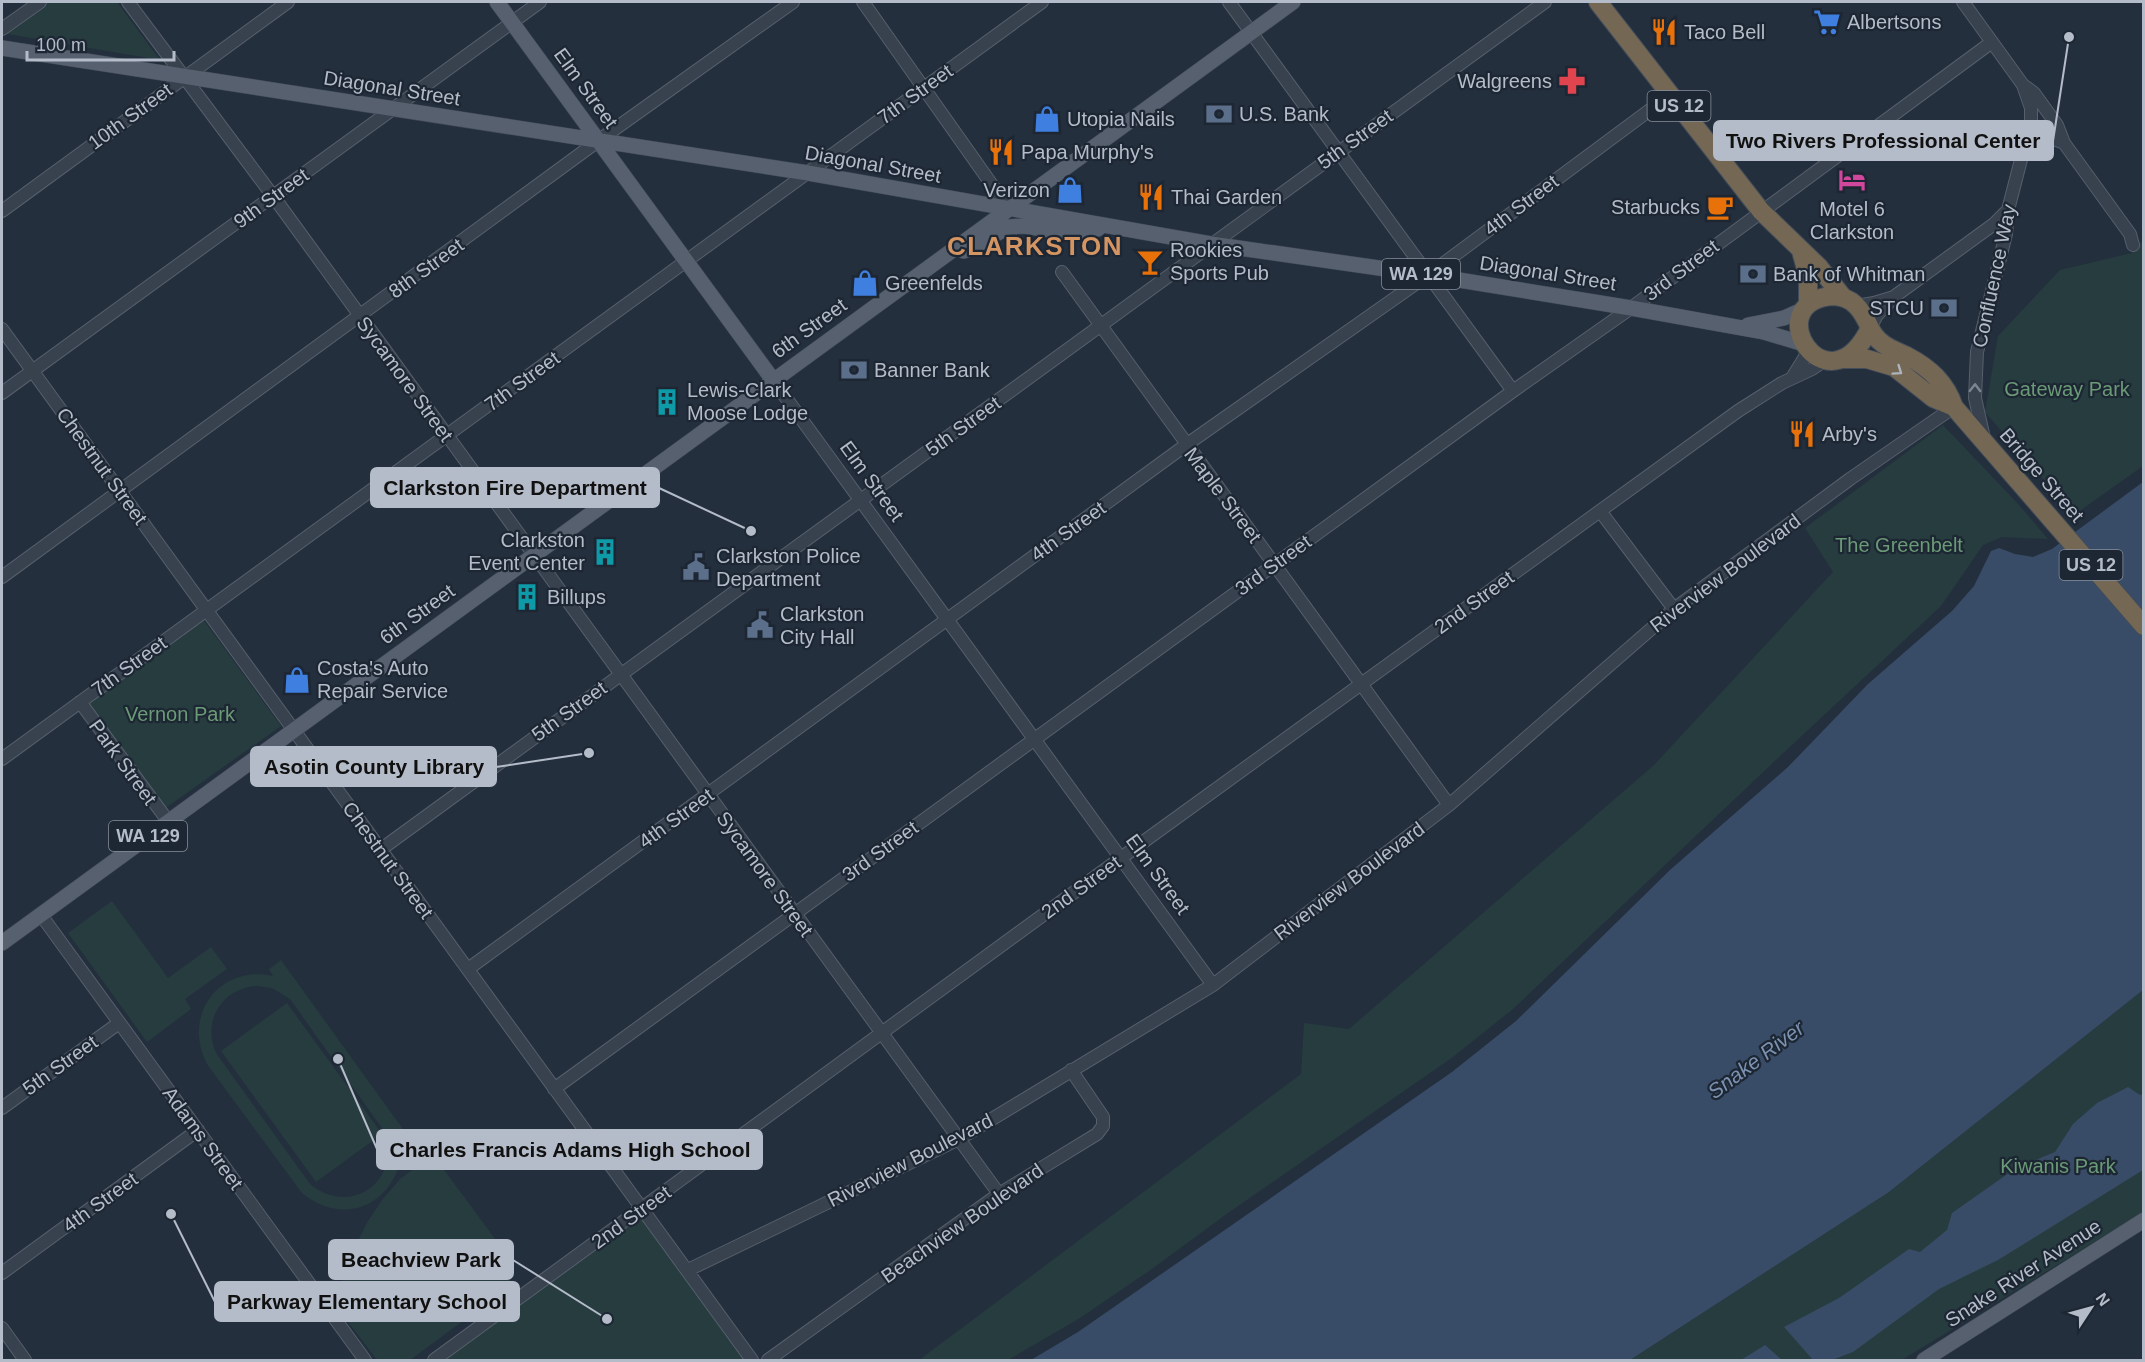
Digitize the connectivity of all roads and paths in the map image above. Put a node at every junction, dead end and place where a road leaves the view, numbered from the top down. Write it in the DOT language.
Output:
graph roads {
  1 [pos="40,2"];
  2 [pos="128,2"];
  3 [pos="288,2"];
  4 [pos="497,2"];
  5 [pos="540,2"];
  6 [pos="793,2"];
  7 [pos="863,2"];
  8 [pos="1042,2"];
  9 [pos="1229,2"];
  10 [pos="1293,2"];
  11 [pos="1545,2"];
  12 [pos="1598,2"];
  13 [pos="1963,2"];
  14 [pos="512,22"];
  15 [pos="2,29"];
  16 [pos="1251,32"];
  17 [pos="1992,42"];
  18 [pos="2,48"];
  19 [pos="184,77"];
  20 [pos="2023,84"];
  21 [pos="924,87"];
  22 [pos="1670,95"];
  23 [pos="393,110"];
  24 [pos="2027,138"];
  25 [pos="598,141"];
  26 [pos="2064,143"];
  27 [pos="1339,151"];
  28 [pos="808,173"];
  29 [pos="273,196"];
  30 [pos="1009,209"];
  31 [pos="2008,210"];
  32 [pos="2,211"];
  33 [pos="1761,211"];
  34 [pos="1114,227"];
  35 [pos="1211,244"];
  36 [pos="2133,245"];
  37 [pos="956,247"];
  38 [pos="1801,251"];
  39 [pos="686,261"];
  40 [pos="1062,272"];
  41 [pos="1428,275"];
  42 [pos="1895,297"];
  43 [pos="1849,301"];
  44 [pos="1806,306"];
  45 [pos="1631,308"];
  46 [pos="360,316"];
  47 [pos="1101,326"];
  48 [pos="1736,327"];
  49 [pos="1870,328"];
  50 [pos="2,329"];
  51 [pos="1805,346"];
  52 [pos="1834,359"];
  53 [pos="32,371"];
  54 [pos="1792,379"];
  55 [pos="773,380"];
  56 [pos="1513,391"];
  57 [pos="2,393"];
  58 [pos="1954,407"];
  59 [pos="447,436"];
  60 [pos="1186,445"];
  61 [pos="1986,445"];
  62 [pos="120,491"];
  63 [pos="860,500"];
  64 [pos="1600,511"];
  65 [pos="534,555"];
  66 [pos="1274,564"];
  67 [pos="2,577"];
  68 [pos="1674,609"];
  69 [pos="206,610"];
  70 [pos="947,620"];
  71 [pos="2144,626"];
  72 [pos="620,674"];
  73 [pos="1361,684"];
  74 [pos="80,702"];
  75 [pos="294,729"];
  76 [pos="1034,739"];
  77 [pos="2,759"];
  78 [pos="708,796"];
  79 [pos="1449,805"];
  80 [pos="168,821"];
  81 [pos="380,850"];
  82 [pos="1121,858"];
  83 [pos="794,914"];
  84 [pos="41,915"];
  85 [pos="2,943"];
  86 [pos="468,969"];
  87 [pos="1213,985"];
  88 [pos="119,1023"];
  89 [pos="881,1033"];
  90 [pos="1071,1070"];
  91 [pos="554,1089"];
  92 [pos="2,1108"];
  93 [pos="198,1130"];
  94 [pos="959,1139"];
  95 [pos="999,1194"];
  96 [pos="643,1208"];
  97 [pos="2144,1220"];
  98 [pos="688,1270"];
  99 [pos="2,1273"];
  100 [pos="2,1328"];
  101 [pos="25,1360"];
  102 [pos="365,1360"];
  103 [pos="434,1360"];
  104 [pos="753,1360"];
  105 [pos="768,1360"];
  106 [pos="1924,1360"];
  1 -- 15 [label="street"];
  2 -- 19 [label="street, Sycamore Street"];
  3 -- 19 [label="street, 10th Street"];
  4 -- 14 [label="main road, Elm Street"];
  5 -- 14 [label="street, 9th Street"];
  6 -- 25 [label="street, 8th Street"];
  7 -- 21 [label="street"];
  8 -- 21 [label="street, 7th Street"];
  9 -- 16 [label="street"];
  10 -- 16 [label="main road, 6th Street"];
  11 -- 27 [label="street, 5th Street"];
  12 -- 22 [label="highway, US 12"];
  13 -- 17 [label="street"];
  14 -- 23 [label="street, 9th Street"];
  14 -- 25 [label="main road, Elm Street"];
  16 -- 27 [label="street"];
  16 -- 30 [label="main road, 6th Street"];
  17 -- 20 [label="street"];
  17 -- 33 [label="street, 3rd Street"];
  18 -- 19 [label="main road, Diagonal Street"];
  19 -- 23 [label="main road, Diagonal Street"];
  19 -- 29 [label="street, Sycamore Street"];
  19 -- 32 [label="street, 10th Street"];
  20 -- 24 [label="street, Confluence Way"];
  20 -- 26 [label="street"];
  21 -- 28 [label="street, 7th Street"];
  21 -- 30 [label="street"];
  22 -- 33 [label="highway, US 12"];
  22 -- 41 [label="street, 4th Street"];
  23 -- 25 [label="main road, Diagonal Street"];
  23 -- 29 [label="street, 9th Street"];
  24 -- 26 [label="street"];
  24 -- 31 [label="street, Confluence Way"];
  25 -- 28 [label="main road, Diagonal Street"];
  25 -- 39 [label="main road, Elm Street"];
  25 -- 46 [label="street, 8th Street"];
  26 -- 36 [label="street"];
  27 -- 35 [label="street, 5th Street"];
  27 -- 41 [label="street"];
  28 -- 30 [label="main road, Diagonal Street"];
  28 -- 39 [label="street, 7th Street"];
  29 -- 46 [label="street, Sycamore Street"];
  29 -- 53 [label="street, 9th Street"];
  30 -- 34 [label="main road, Diagonal Street / WA 129"];
  30 -- 37 [label="main road, 6th Street / WA 129"];
  31 -- 42 [label="street"];
  61 -- 31 [label="street, Confluence Way, one-way"];
  33 -- 38 [label="highway, US 12"];
  33 -- 45 [label="street, 3rd Street"];
  34 -- 35 [label="main road, Diagonal Street / WA 129"];
  34 -- 37 [label="main road, WA 129"];
  35 -- 41 [label="main road, Diagonal Street / WA 129"];
  35 -- 47 [label="street, 5th Street"];
  37 -- 55 [label="main road, 6th Street / WA 129"];
  38 -- 43 [label="highway, US 12"];
  38 -- 44 [label="highway"];
  39 -- 55 [label="main road, Elm Street"];
  39 -- 59 [label="street, 7th Street"];
  40 -- 47 [label="street, Maple Street"];
  41 -- 45 [label="main road, Diagonal Street / WA 129"];
  41 -- 56 [label="street"];
  41 -- 60 [label="street, 4th Street"];
  42 -- 43 [label="street"];
  42 -- 49 [label="street"];
  43 -- 44 [label="highway"];
  43 -- 49 [label="highway, US 12"];
  44 -- 48 [label="main road, Diagonal Street / WA 129"];
  44 -- 51 [label="highway"];
  45 -- 48 [label="main road, Diagonal Street / WA 129"];
  45 -- 56 [label="street, 3rd Street"];
  46 -- 59 [label="street, Sycamore Street"];
  46 -- 62 [label="street, 8th Street"];
  47 -- 60 [label="street, Maple Street"];
  47 -- 63 [label="street, 5th Street"];
  48 -- 51 [label="main road, Diagonal Street / WA 129"];
  49 -- 52 [label="highway"];
  49 -- 58 [label="highway, Bridge Street / US 12"];
  50 -- 53 [label="street, Chestnut Street"];
  51 -- 52 [label="highway, US 12"];
  51 -- 54 [label="street"];
  52 -- 54 [label="street, 2nd Street"];
  52 -- 58 [label="highway, Bridge Street / US 12, one-way"];
  53 -- 57 [label="street, 9th Street"];
  53 -- 62 [label="street, Chestnut Street"];
  54 -- 64 [label="street, 2nd Street"];
  55 -- 63 [label="street, Elm Street"];
  55 -- 65 [label="main road, 6th Street / WA 129"];
  56 -- 66 [label="street, 3rd Street"];
  58 -- 61 [label="highway, Bridge Street / US 12"];
  58 -- 68 [label="street, Riverview Boulevard"];
  59 -- 65 [label="street, Sycamore Street"];
  59 -- 69 [label="street, 7th Street"];
  60 -- 66 [label="street, Maple Street"];
  60 -- 70 [label="street, 4th Street"];
  61 -- 71 [label="highway, Bridge Street / US 12"];
  62 -- 67 [label="street, 8th Street"];
  62 -- 69 [label="street, Chestnut Street"];
  63 -- 70 [label="street, Elm Street"];
  63 -- 72 [label="street, 5th Street"];
  64 -- 68 [label="street"];
  64 -- 73 [label="street, 2nd Street"];
  65 -- 72 [label="street, Sycamore Street"];
  65 -- 75 [label="main road, 6th Street / WA 129"];
  66 -- 73 [label="street, Maple Street"];
  66 -- 76 [label="street, 3rd Street"];
  68 -- 79 [label="street, Riverview Boulevard"];
  69 -- 74 [label="street, 7th Street"];
  69 -- 75 [label="street, Chestnut Street"];
  70 -- 76 [label="street, Elm Street"];
  70 -- 78 [label="street, 4th Street"];
  72 -- 78 [label="street, Sycamore Street"];
  72 -- 81 [label="street, 5th Street"];
  73 -- 79 [label="street, Maple Street"];
  73 -- 82 [label="street, 2nd Street"];
  74 -- 77 [label="street, 7th Street"];
  74 -- 80 [label="street, Park Street"];
  75 -- 80 [label="main road, 6th Street / WA 129"];
  75 -- 81 [label="street, Chestnut Street"];
  76 -- 82 [label="street, Elm Street"];
  76 -- 83 [label="street, 3rd Street"];
  78 -- 83 [label="street, Sycamore Street"];
  78 -- 86 [label="street, 4th Street"];
  79 -- 87 [label="street, Riverview Boulevard"];
  80 -- 84 [label="main road, 6th Street / WA 129"];
  81 -- 86 [label="street, Chestnut Street"];
  82 -- 87 [label="street, Elm Street"];
  82 -- 89 [label="street, 2nd Street"];
  83 -- 89 [label="street, Sycamore Street"];
  83 -- 91 [label="street, 3rd Street"];
  84 -- 85 [label="main road, 6th Street / WA 129"];
  84 -- 88 [label="street, Adams Street"];
  86 -- 91 [label="street, Chestnut Street"];
  87 -- 90 [label="street, Riverview Boulevard"];
  88 -- 92 [label="street, 5th Street"];
  88 -- 93 [label="street, Adams Street"];
  89 -- 94 [label="street, Sycamore Street"];
  89 -- 96 [label="street, 2nd Street"];
  90 -- 94 [label="street, Riverview Boulevard"];
  90 -- 95 [label="street, Beachview Boulevard"];
  91 -- 96 [label="street, Chestnut Street"];
  93 -- 99 [label="street, 4th Street"];
  93 -- 102 [label="street, Adams Street"];
  94 -- 95 [label="street, Sycamore Street"];
  94 -- 98 [label="street, Riverview Boulevard"];
  95 -- 105 [label="street, Beachview Boulevard"];
  96 -- 98 [label="street, Chestnut Street"];
  96 -- 103 [label="street, 2nd Street"];
  97 -- 106 [label="main road, Snake River Avenue"];
  98 -- 104 [label="street, Chestnut Street"];
  100 -- 101 [label="street"];
}
